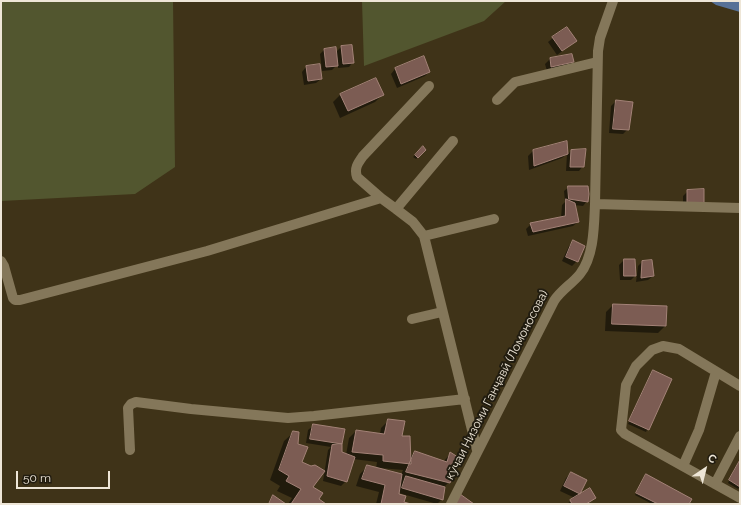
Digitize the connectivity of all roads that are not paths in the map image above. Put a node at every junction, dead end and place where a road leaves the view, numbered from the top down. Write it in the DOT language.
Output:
graph roads {
  1 [pos="612,2"];
  2 [pos="597,62"];
  3 [pos="429,86"];
  4 [pos="497,100"];
  5 [pos="453,141"];
  6 [pos="381,198"];
  7 [pos="595,204"];
  8 [pos="740,208"];
  9 [pos="396,209"];
  10 [pos="494,219"];
  11 [pos="424,236"];
  12 [pos="1,260"];
  13 [pos="442,312"];
  14 [pos="412,319"];
  15 [pos="716,372"];
  16 [pos="740,386"];
  17 [pos="465,399"];
  18 [pos="740,436"];
  19 [pos="130,450"];
  20 [pos="477,450"];
  21 [pos="683,466"];
  22 [pos="715,484"];
  23 [pos="740,498"];
  24 [pos="451,504"];
  1 -- 2 [label="street, кӯчаи Низоми Ганҷавӣ (Ломоносова)"];
  2 -- 4 [label="street"];
  2 -- 7 [label="street, кӯчаи Низоми Ганҷавӣ (Ломоносова)"];
  3 -- 6 [label="street"];
  5 -- 9 [label="street"];
  6 -- 9 [label="street"];
  6 -- 12 [label="street"];
  7 -- 8 [label="street"];
  7 -- 20 [label="street, кӯчаи Низоми Ганҷавӣ (Ломоносова)"];
  9 -- 11 [label="street"];
  10 -- 11 [label="street"];
  11 -- 13 [label="street"];
  13 -- 14 [label="street"];
  13 -- 17 [label="street"];
  15 -- 16 [label="street"];
  15 -- 21 [label="street"];
  15 -- 21 [label="street"];
  17 -- 19 [label="street"];
  17 -- 20 [label="street"];
  18 -- 22 [label="street"];
  20 -- 24 [label="street, кӯчаи Низоми Ганҷавӣ (Ломоносова)"];
  21 -- 22 [label="street"];
  22 -- 23 [label="street"];
}
